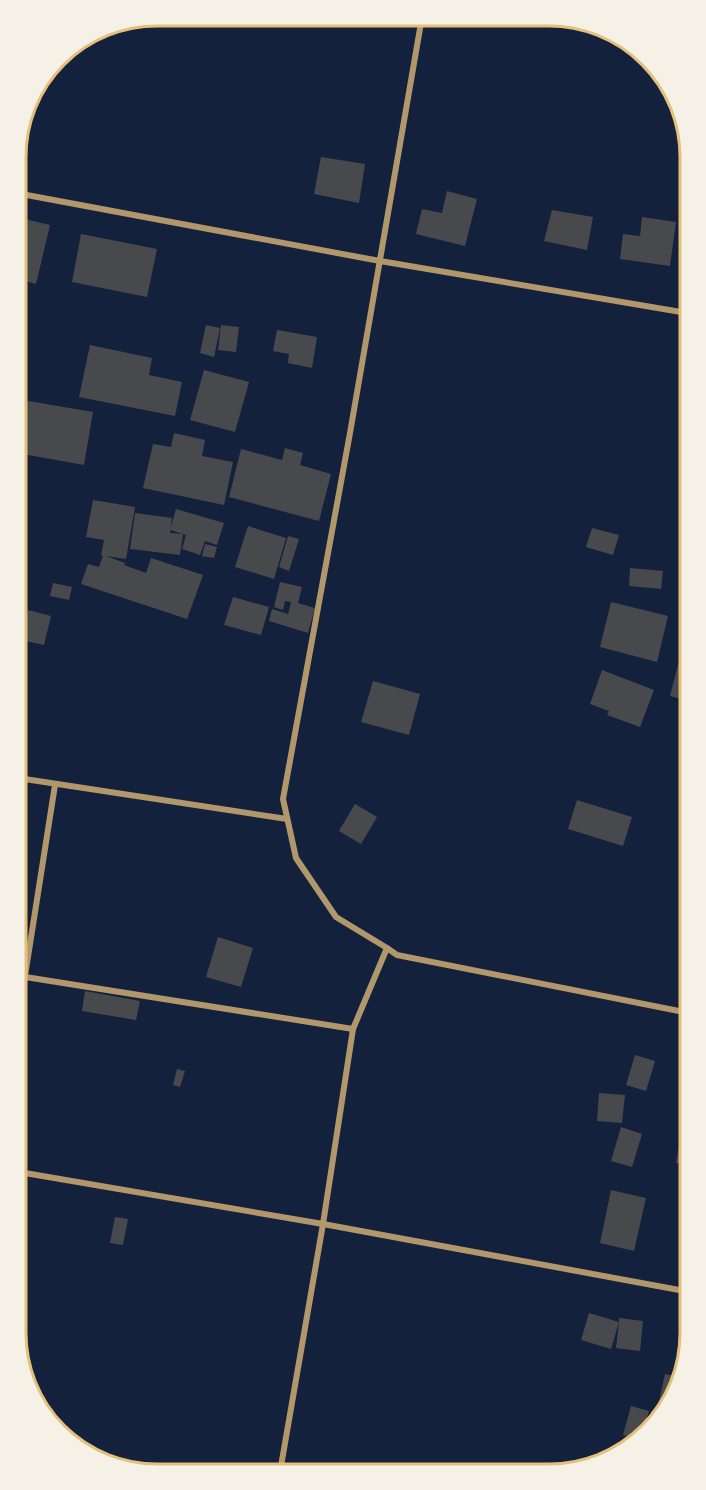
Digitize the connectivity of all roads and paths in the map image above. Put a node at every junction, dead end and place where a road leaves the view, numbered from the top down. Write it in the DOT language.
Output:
graph roads {
  1 [pos="420,26"];
  2 [pos="26,195"];
  3 [pos="380,261"];
  4 [pos="681,312"];
  5 [pos="26,780"];
  6 [pos="54,785"];
  7 [pos="287,819"];
  8 [pos="387,948"];
  9 [pos="26,952"];
  10 [pos="26,977"];
  11 [pos="680,1011"];
  12 [pos="353,1029"];
  13 [pos="26,1173"];
  14 [pos="323,1224"];
  15 [pos="680,1290"];
  16 [pos="281,1464"];
  1 -- 3 [label="street"];
  2 -- 3 [label="street"];
  3 -- 4 [label="street"];
  3 -- 7 [label="street"];
  5 -- 6 [label="street"];
  6 -- 7 [label="street"];
  6 -- 9 [label="street"];
  7 -- 8 [label="street"];
  8 -- 11 [label="street"];
  8 -- 12 [label="street"];
  10 -- 12 [label="street"];
  12 -- 14 [label="street"];
  13 -- 14 [label="street"];
  14 -- 15 [label="street"];
  14 -- 16 [label="street"];
}
